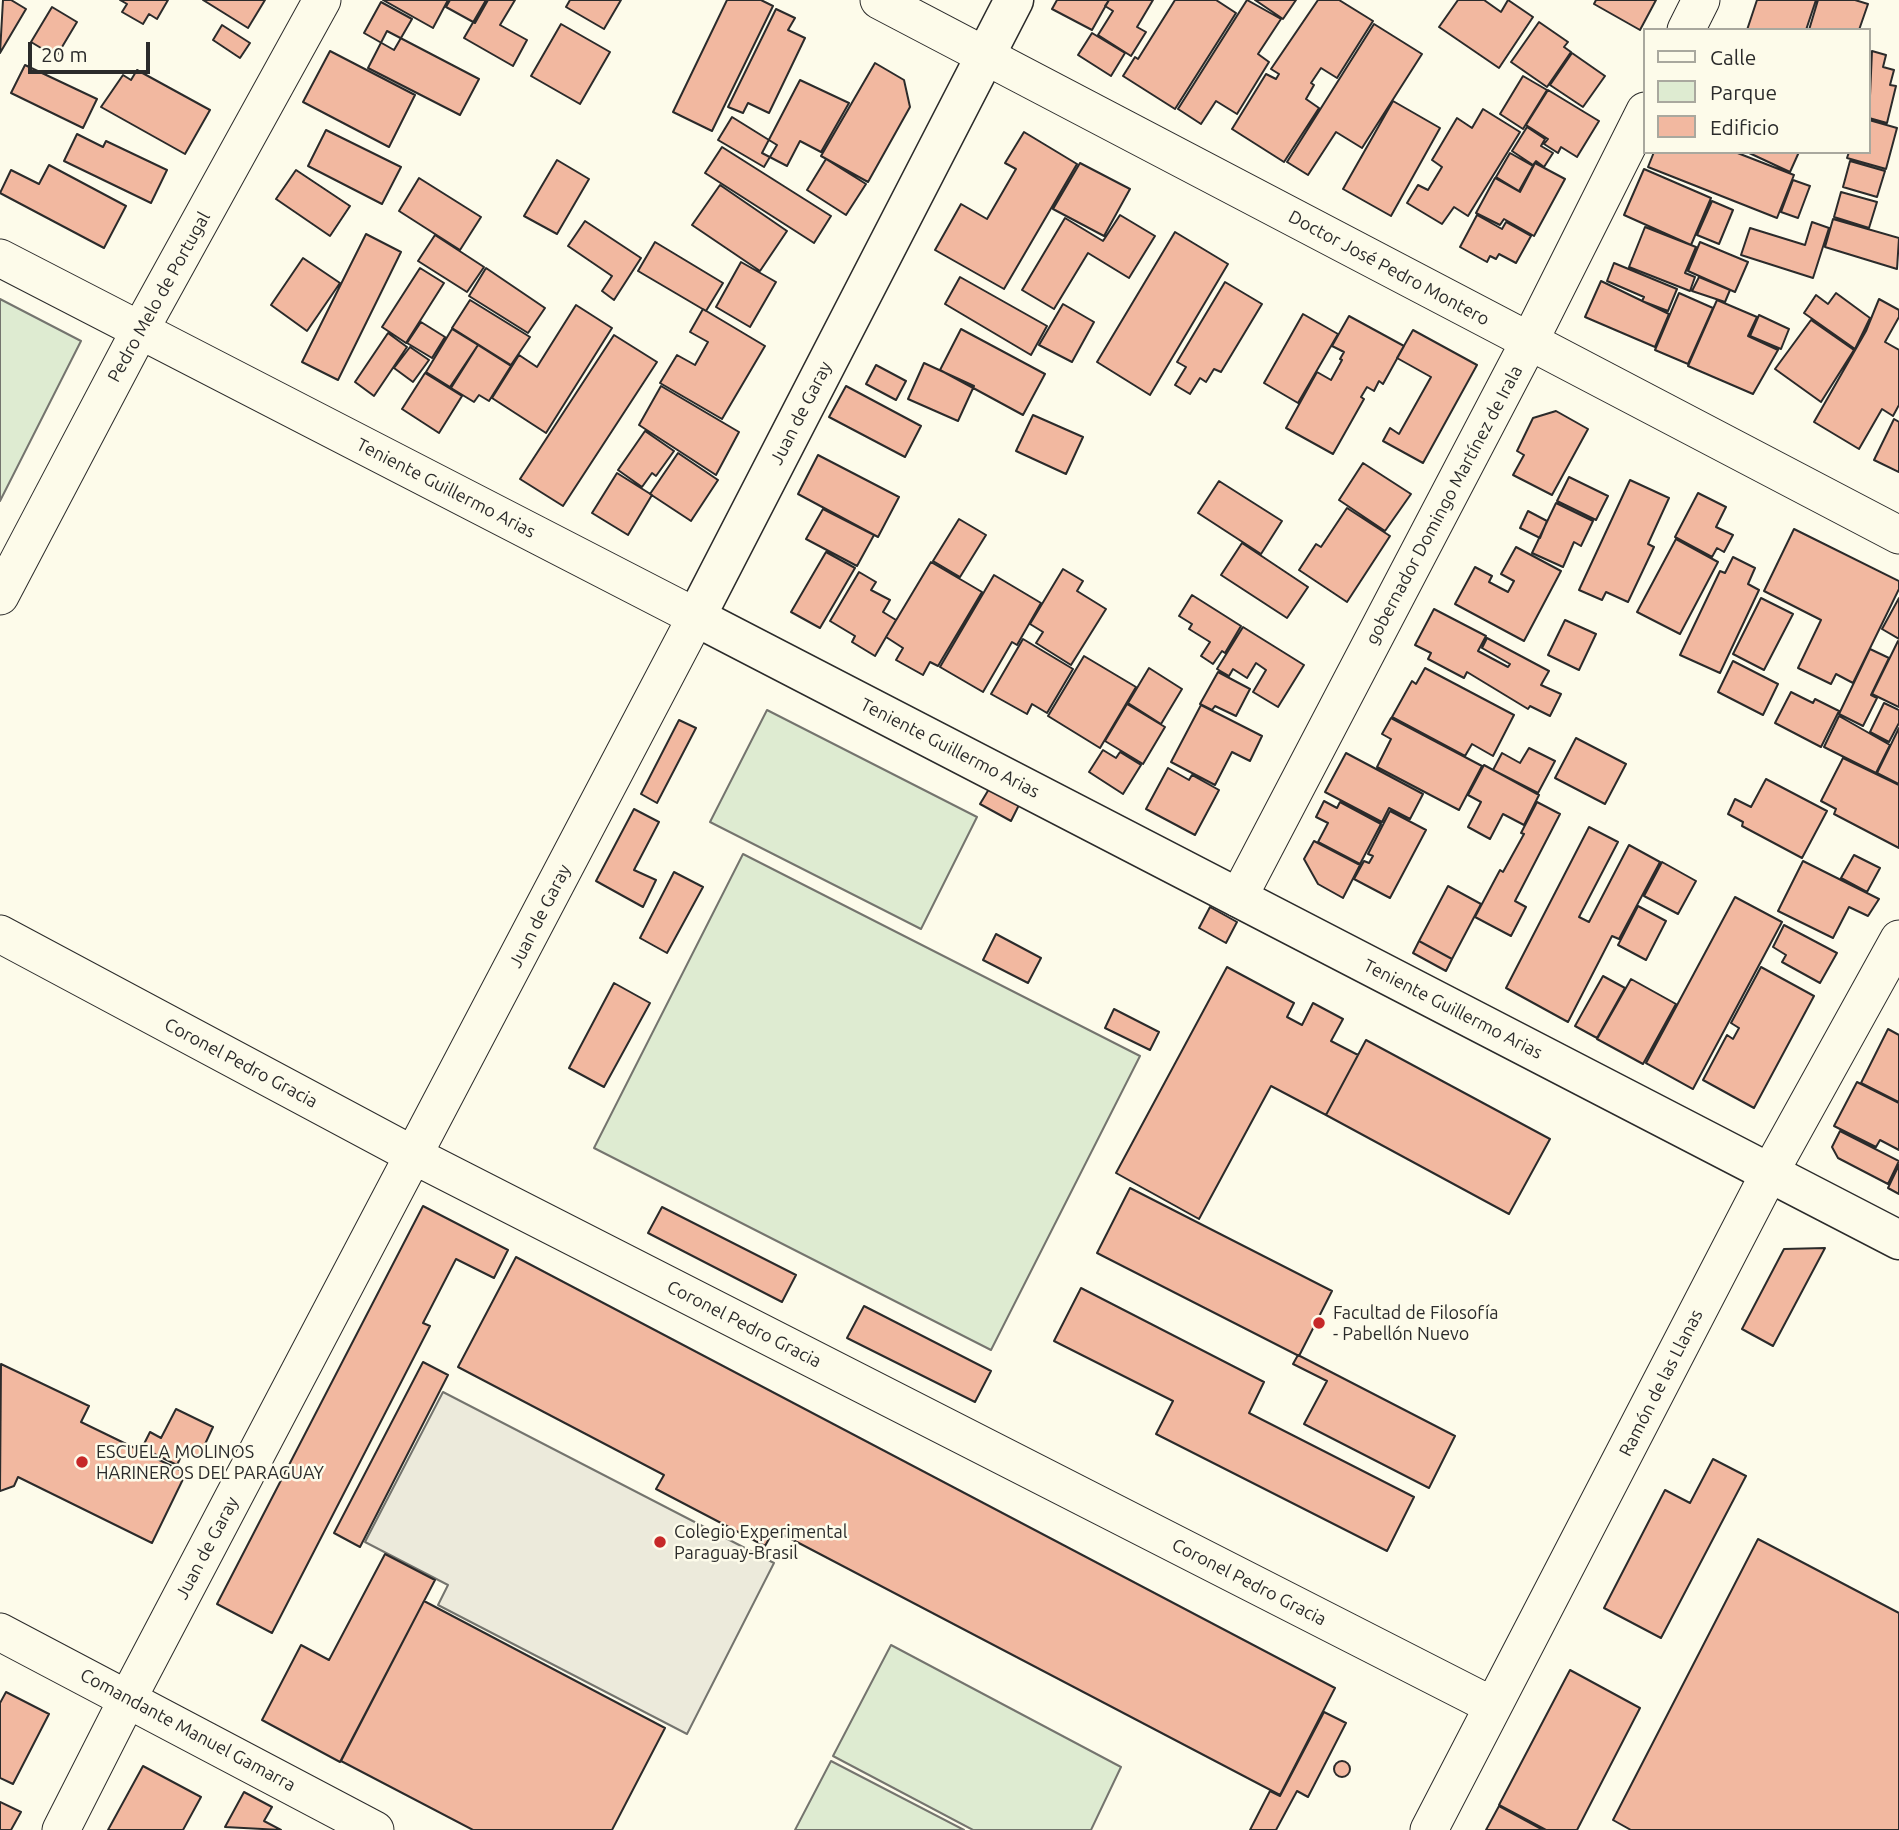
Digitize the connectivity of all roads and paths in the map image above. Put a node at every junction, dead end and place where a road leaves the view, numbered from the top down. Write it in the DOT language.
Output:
graph roads {
  1 [pos="322,0"];
  2 [pos="879,0"];
  3 [pos="1014,0"];
  4 [pos="1701,0"];
  5 [pos="1687,28"];
  6 [pos="984,57"];
  7 [pos="1644,113"];
  8 [pos="0,258"];
  9 [pos="140,330"];
  10 [pos="1529,342"];
  11 [pos="1899,535"];
  12 [pos="0,596"];
  13 [pos="696,617"];
  14 [pos="1238,898"];
  15 [pos="0,934"];
  16 [pos="1899,939"];
  17 [pos="415,1156"];
  18 [pos="1770,1172"];
  19 [pos="1899,1240"];
  20 [pos="0,1632"];
  21 [pos="128,1698"];
  22 [pos="1493,1706"];
  23 [pos="61,1830"];
  24 [pos="375,1830"];
  25 [pos="1429,1830"];
  1 -- 9 [label="street, Pedro Melo de Portugal"];
  2 -- 6 [label="street, Doctor José Pedro Montero"];
  3 -- 6 [label="street, Juan de Garay"];
  4 -- 5 [label="street"];
  6 -- 10 [label="street, Doctor José Pedro Montero"];
  6 -- 13 [label="street, Juan de Garay"];
  7 -- 10 [label="street, gobernador Domingo Martínez de Irala"];
  8 -- 9 [label="street, Teniente Guillermo Arias"];
  9 -- 12 [label="street, Pedro Melo de Portugal"];
  9 -- 13 [label="street, Teniente Guillermo Arias"];
  10 -- 11 [label="street, Doctor José Pedro Montero"];
  10 -- 14 [label="street, gobernador Domingo Martínez de Irala"];
  13 -- 14 [label="street, Teniente Guillermo Arias"];
  13 -- 17 [label="street, Juan de Garay"];
  14 -- 18 [label="street, Teniente Guillermo Arias"];
  15 -- 17 [label="street, Coronel Pedro Gracia"];
  16 -- 18 [label="street, Ramón de las Llanas"];
  17 -- 21 [label="street, Juan de Garay"];
  17 -- 22 [label="street, Coronel Pedro Gracia"];
  18 -- 19 [label="street, Teniente Guillermo Arias"];
  18 -- 22 [label="street, Ramón de las Llanas"];
  20 -- 21 [label="street, Comandante Manuel Gamarra"];
  21 -- 23 [label="street, Juan de Garay"];
  21 -- 24 [label="street, Comandante Manuel Gamarra"];
  22 -- 25 [label="street, Ramón de las Llanas"];
}
